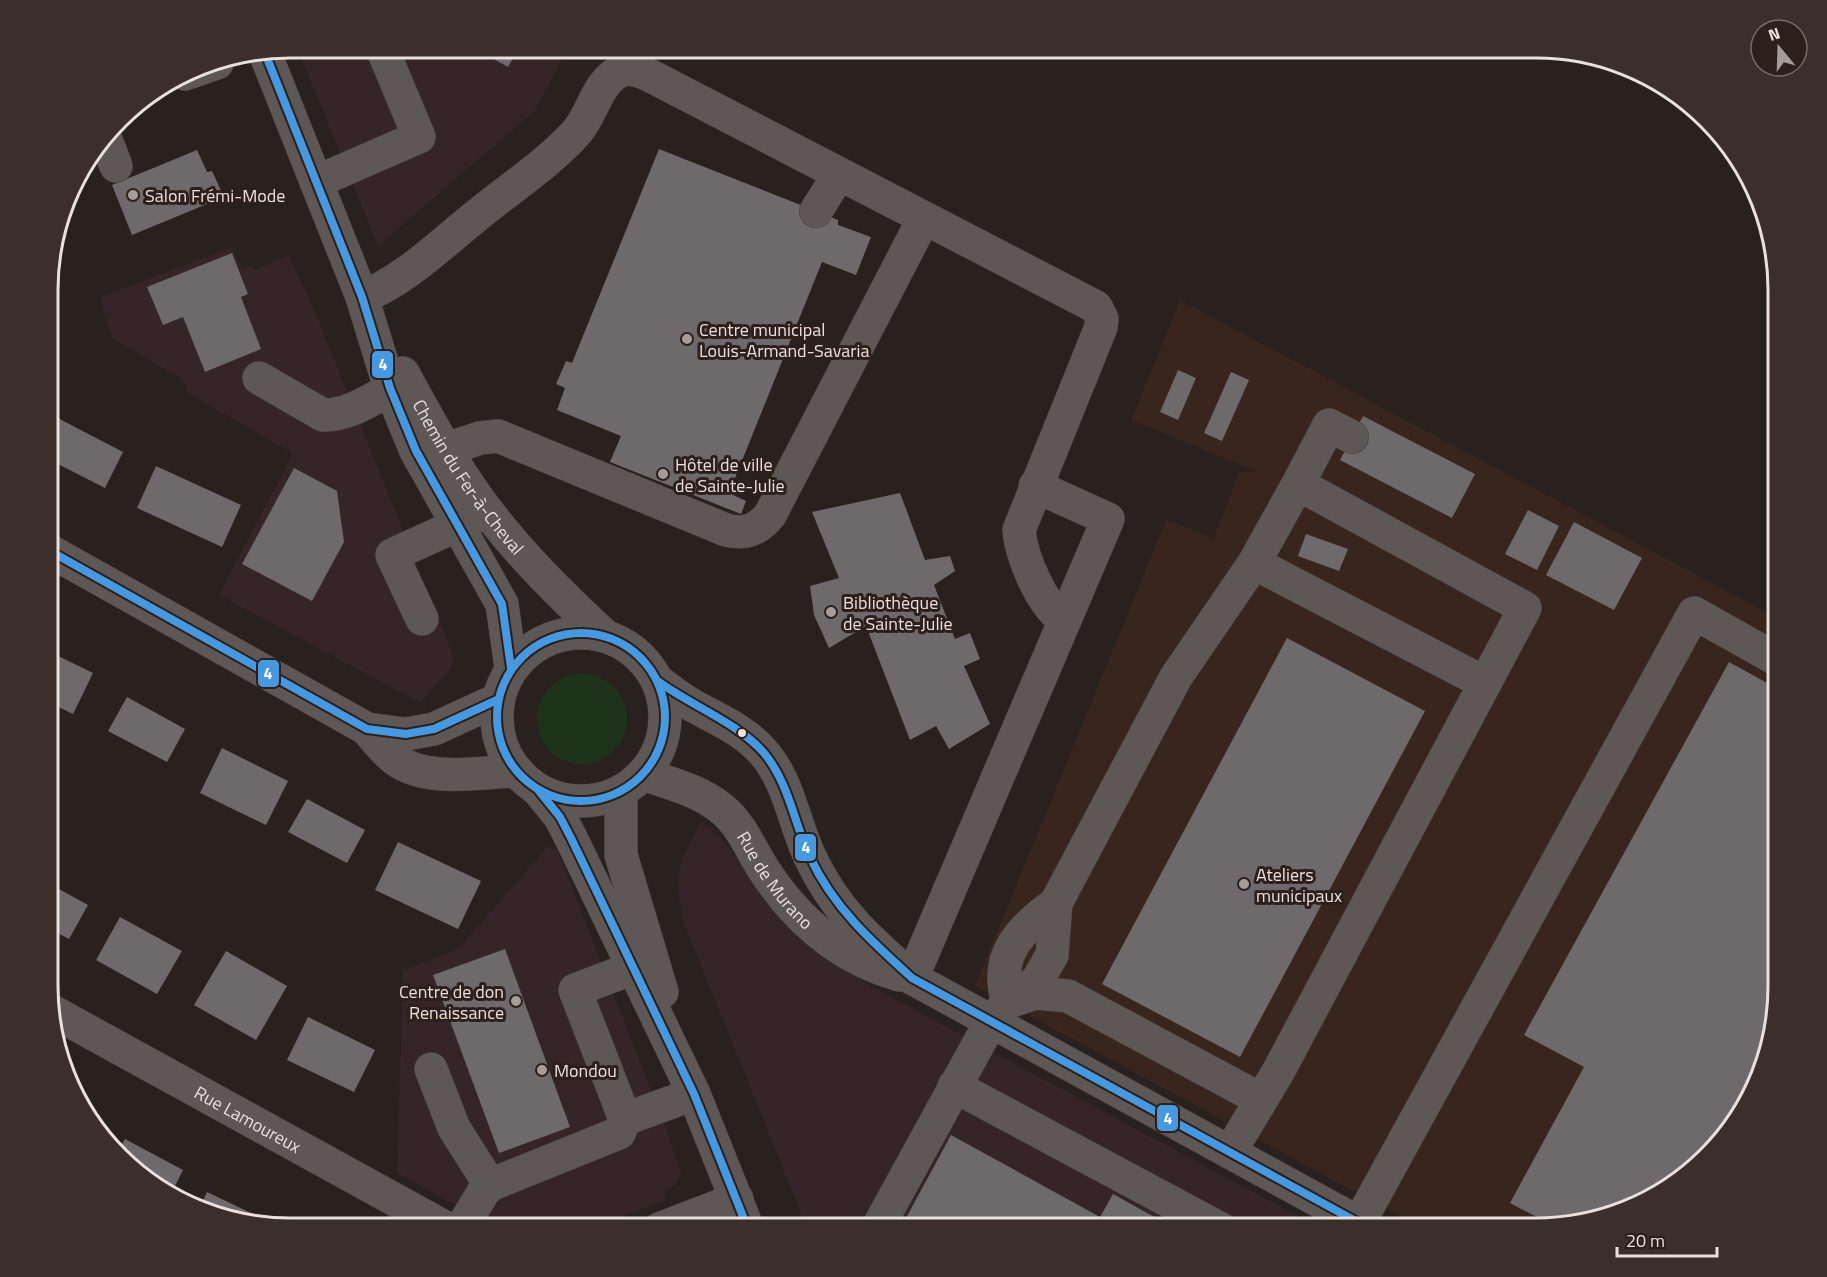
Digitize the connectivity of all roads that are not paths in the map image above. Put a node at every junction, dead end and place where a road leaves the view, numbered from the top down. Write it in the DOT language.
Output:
graph roads {
  1 [pos="386,58"];
  2 [pos="268,59"];
  3 [pos="839,174"];
  4 [pos="316,182"];
  5 [pos="816,211"];
  6 [pos="924,218"];
  7 [pos="362,297"];
  8 [pos="259,378"];
  9 [pos="399,384"];
  10 [pos="1352,437"];
  11 [pos="433,453"];
  12 [pos="1298,484"];
  13 [pos="1035,486"];
  14 [pos="473,518"];
  15 [pos="58,555"];
  16 [pos="1254,563"];
  17 [pos="422,619"];
  18 [pos="1065,620"];
  19 [pos="603,634"];
  20 [pos="1768,654"];
  21 [pos="511,668"];
  22 [pos="658,682"];
  23 [pos="1485,683"];
  24 [pos="497,700"];
  25 [pos="367,729"];
  26 [pos="528,781"];
  27 [pos="632,783"];
  28 [pos="642,965"];
  29 [pos="912,978"];
  30 [pos="999,1013"];
  31 [pos="60,1015"];
  32 [pos="431,1068"];
  33 [pos="954,1086"];
  34 [pos="694,1094"];
  35 [pos="1260,1099"];
  36 [pos="625,1119"];
  37 [pos="1230,1152"];
  38 [pos="490,1185"];
  39 [pos="742,1214"];
  40 [pos="432,1219"];
  41 [pos="467,1219"];
  42 [pos="714,1219"];
  43 [pos="881,1219"];
  44 [pos="1202,1219"];
  45 [pos="1352,1219"];
  46 [pos="1369,1219"];
  1 -- 4 [label="street"];
  2 -- 4 [label="street, Chemin du Fer-à-Cheval"];
  3 -- 5 [label="street"];
  3 -- 6 [label="street"];
  3 -- 7 [label="street"];
  4 -- 7 [label="street, Chemin du Fer-à-Cheval"];
  6 -- 11 [label="street"];
  6 -- 13 [label="street"];
  7 -- 9 [label="street, Chemin du Fer-à-Cheval"];
  8 -- 9 [label="street"];
  9 -- 11 [label="street, Chemin du Fer-à-Cheval"];
  10 -- 12 [label="street"];
  11 -- 14 [label="street, Chemin du Fer-à-Cheval"];
  12 -- 16 [label="street"];
  12 -- 23 [label="street"];
  13 -- 18 [label="street"];
  13 -- 18 [label="street"];
  14 -- 17 [label="street"];
  14 -- 19 [label="street, Chemin du Fer-à-Cheval"];
  14 -- 21 [label="street, Chemin du Fer-à-Cheval"];
  15 -- 25 [label="street"];
  16 -- 23 [label="street"];
  16 -- 30 [label="street"];
  18 -- 29 [label="street"];
  19 -- 21 [label="street"];
  19 -- 22 [label="street"];
  20 -- 46 [label="street"];
  21 -- 24 [label="street"];
  22 -- 27 [label="street"];
  22 -- 29 [label="street, Rue de Murano"];
  23 -- 35 [label="street"];
  24 -- 25 [label="street"];
  24 -- 26 [label="street"];
  25 -- 26 [label="street"];
  26 -- 27 [label="street"];
  26 -- 28 [label="street"];
  27 -- 28 [label="street"];
  27 -- 29 [label="street, Rue de Murano"];
  28 -- 34 [label="street"];
  28 -- 36 [label="street"];
  29 -- 30 [label="street, Rue de Murano"];
  30 -- 33 [label="street"];
  30 -- 35 [label="street"];
  30 -- 37 [label="street, Rue de Murano"];
  31 -- 40 [label="street, Rue Lamoureux"];
  32 -- 38 [label="street"];
  33 -- 43 [label="street"];
  33 -- 44 [label="street"];
  34 -- 36 [label="street"];
  34 -- 39 [label="street"];
  35 -- 37 [label="street"];
  36 -- 38 [label="street"];
  37 -- 45 [label="street, Rue de Murano"];
  38 -- 41 [label="street"];
  39 -- 42 [label="street"];
}
